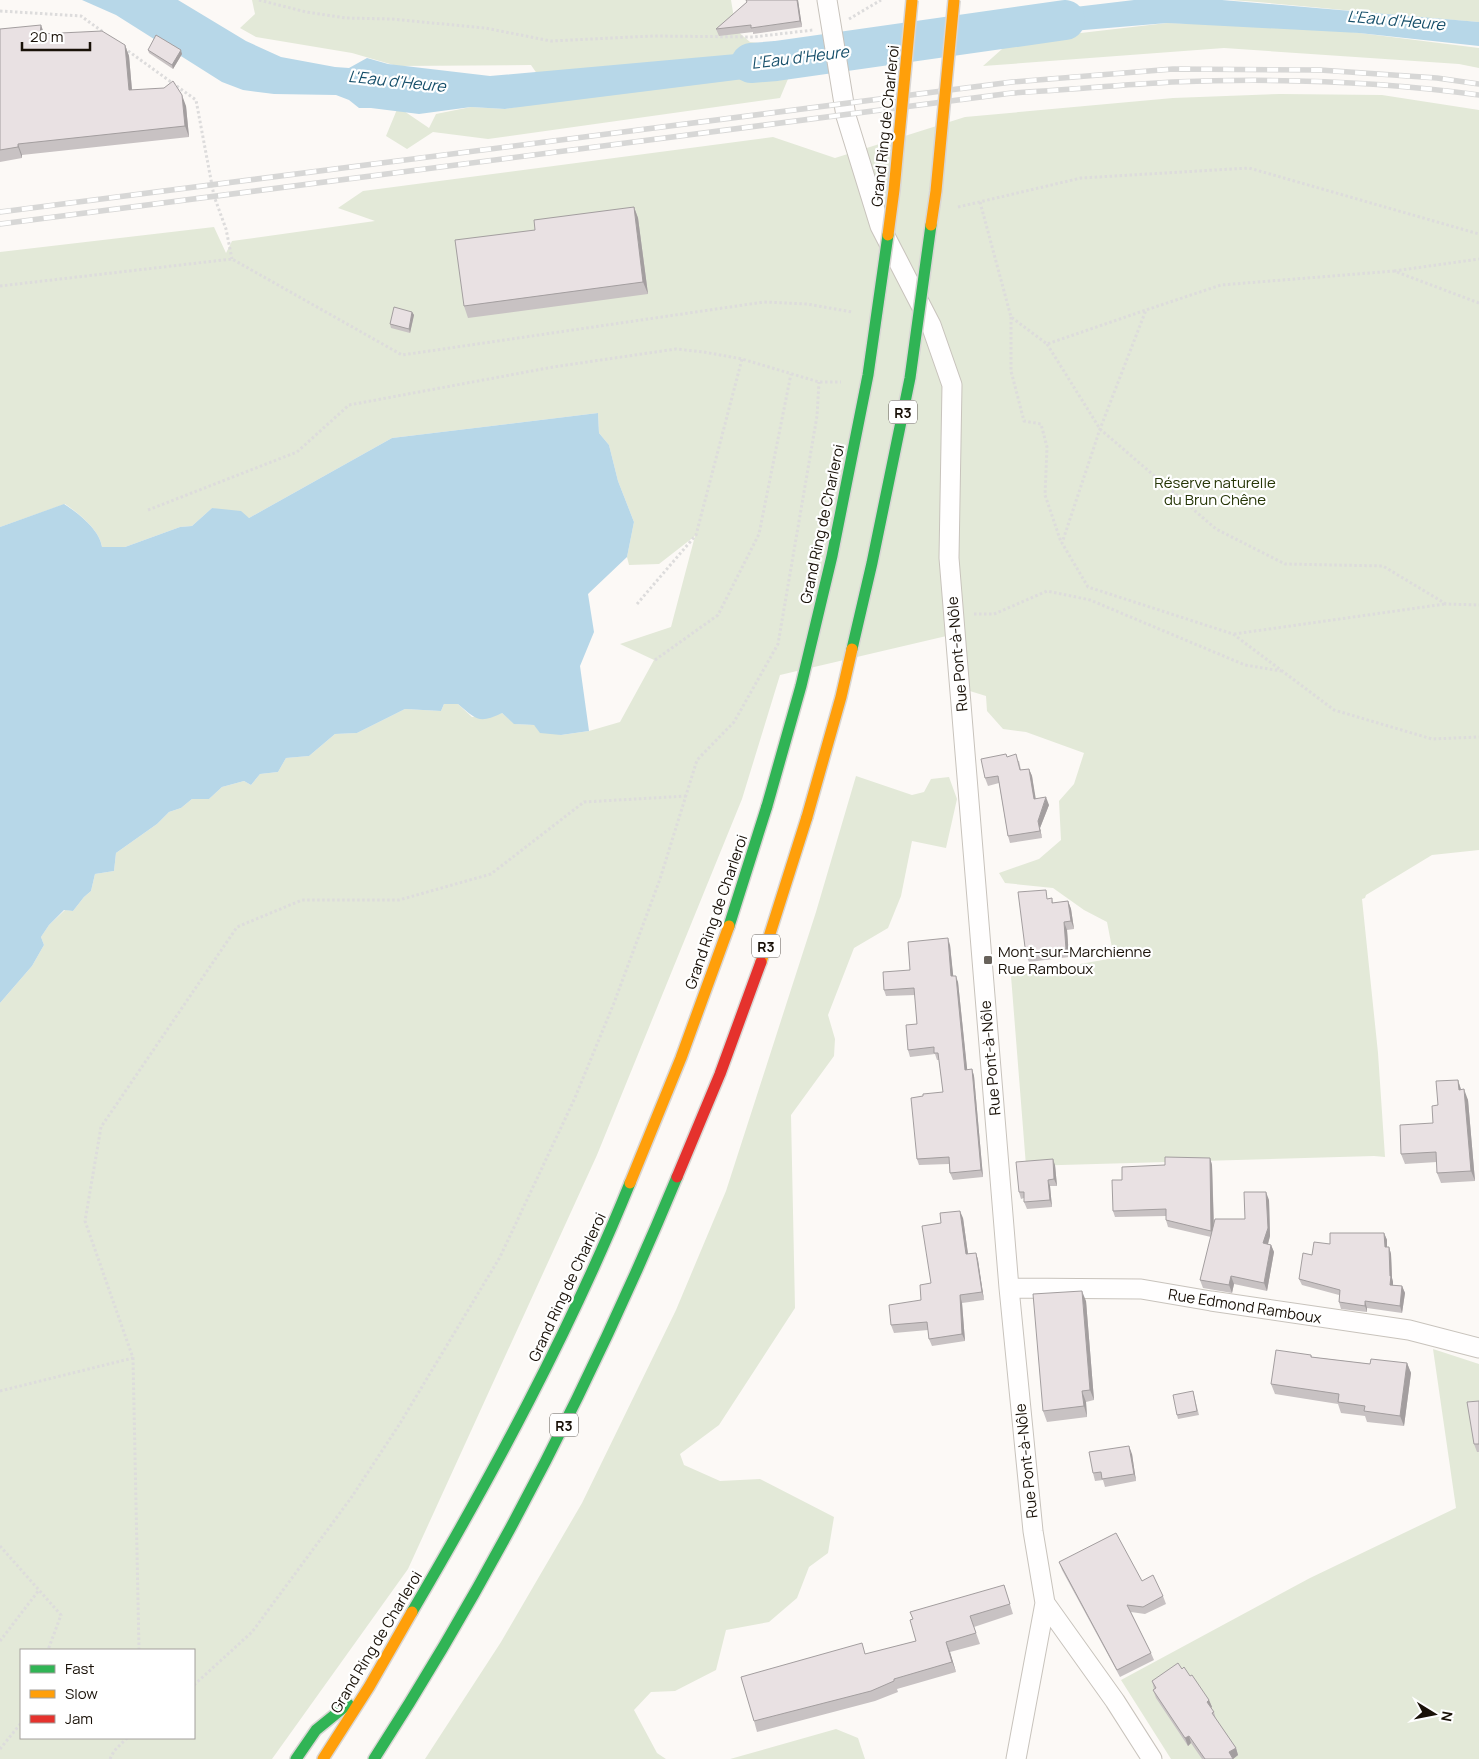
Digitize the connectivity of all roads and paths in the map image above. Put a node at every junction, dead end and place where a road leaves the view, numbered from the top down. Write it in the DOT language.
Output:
graph roads {
  1 [pos="259,0"];
  2 [pos="827,0"];
  3 [pos="881,0"];
  4 [pos="912,0"];
  5 [pos="954,0"];
  6 [pos="0,11"];
  7 [pos="104,33"];
  8 [pos="833,33"];
  9 [pos="119,44"];
  10 [pos="980,202"];
  11 [pos="953,208"];
  12 [pos="1479,234"];
  13 [pos="232,258"];
  14 [pos="1479,259"];
  15 [pos="1394,271"];
  16 [pos="0,286"];
  17 [pos="1479,303"];
  18 [pos="1146,310"];
  19 [pos="858,313"];
  20 [pos="1010,317"];
  21 [pos="1047,344"];
  22 [pos="742,359"];
  23 [pos="791,374"];
  24 [pos="819,382"];
  25 [pos="848,382"];
  26 [pos="1100,429"];
  27 [pos="148,510"];
  28 [pos="1062,543"];
  29 [pos="637,604"];
  30 [pos="1446,604"];
  31 [pos="1479,605"];
  32 [pos="953,614"];
  33 [pos="1233,634"];
  34 [pos="654,660"];
  35 [pos="1283,672"];
  36 [pos="1479,737"];
  37 [pos="687,796"];
  38 [pos="1009,1288"];
  39 [pos="1479,1348"];
  40 [pos="133,1358"];
  41 [pos="0,1391"];
  42 [pos="0,1546"];
  43 [pos="39,1590"];
  44 [pos="1045,1603"];
  45 [pos="0,1641"];
  46 [pos="48,1649"];
  47 [pos="139,1649"];
  48 [pos="195,1684"];
  49 [pos="368,1687"];
  50 [pos="20,1724"];
  51 [pos="126,1739"];
  52 [pos="0,1749"];
  53 [pos="110,1759"];
  54 [pos="296,1759"];
  55 [pos="323,1759"];
  56 [pos="374,1759"];
  57 [pos="1016,1759"];
  58 [pos="1152,1759"];
  1 -- 8 [label="path"];
  2 -- 8 [label="street, Rue Pont-à-Nôle"];
  3 -- 8 [label="path"];
  4 -- 49 [label="highway, Grand Ring de Charleroi, bridge"];
  5 -- 56 [label="highway, R3, bridge"];
  6 -- 7 [label="path"];
  8 -- 32 [label="street, Rue Pont-à-Nôle"];
  9 -- 13 [label="path"];
  10 -- 11 [label="path"];
  10 -- 12 [label="path"];
  10 -- 20 [label="path"];
  13 -- 16 [label="path"];
  13 -- 19 [label="path"];
  14 -- 15 [label="path"];
  15 -- 17 [label="path"];
  15 -- 18 [label="path"];
  18 -- 21 [label="path"];
  18 -- 26 [label="path"];
  20 -- 21 [label="path"];
  20 -- 28 [label="path"];
  21 -- 26 [label="path"];
  22 -- 23 [label="path"];
  22 -- 27 [label="path"];
  22 -- 29 [label="path"];
  23 -- 24 [label="path"];
  23 -- 34 [label="path"];
  24 -- 25 [label="path"];
  24 -- 37 [label="path"];
  26 -- 28 [label="path"];
  26 -- 30 [label="path"];
  28 -- 33 [label="path"];
  30 -- 31 [label="path"];
  30 -- 33 [label="path"];
  32 -- 35 [label="path"];
  32 -- 38 [label="street, Rue Pont-à-Nôle"];
  33 -- 35 [label="path"];
  35 -- 36 [label="path"];
  37 -- 40 [label="path"];
  37 -- 48 [label="path"];
  38 -- 39 [label="street, Rue Edmond Ramboux"];
  38 -- 44 [label="street, Rue Pont-à-Nôle"];
  40 -- 41 [label="path"];
  40 -- 47 [label="path"];
  42 -- 43 [label="path"];
  43 -- 45 [label="path"];
  43 -- 46 [label="path"];
  44 -- 57 [label="street"];
  44 -- 58 [label="street, Rue Pont-à-Nôle"];
  49 -- 54 [label="highway"];
  49 -- 55 [label="highway, Grand Ring de Charleroi"];
  50 -- 52 [label="path"];
  51 -- 53 [label="path"];
}
